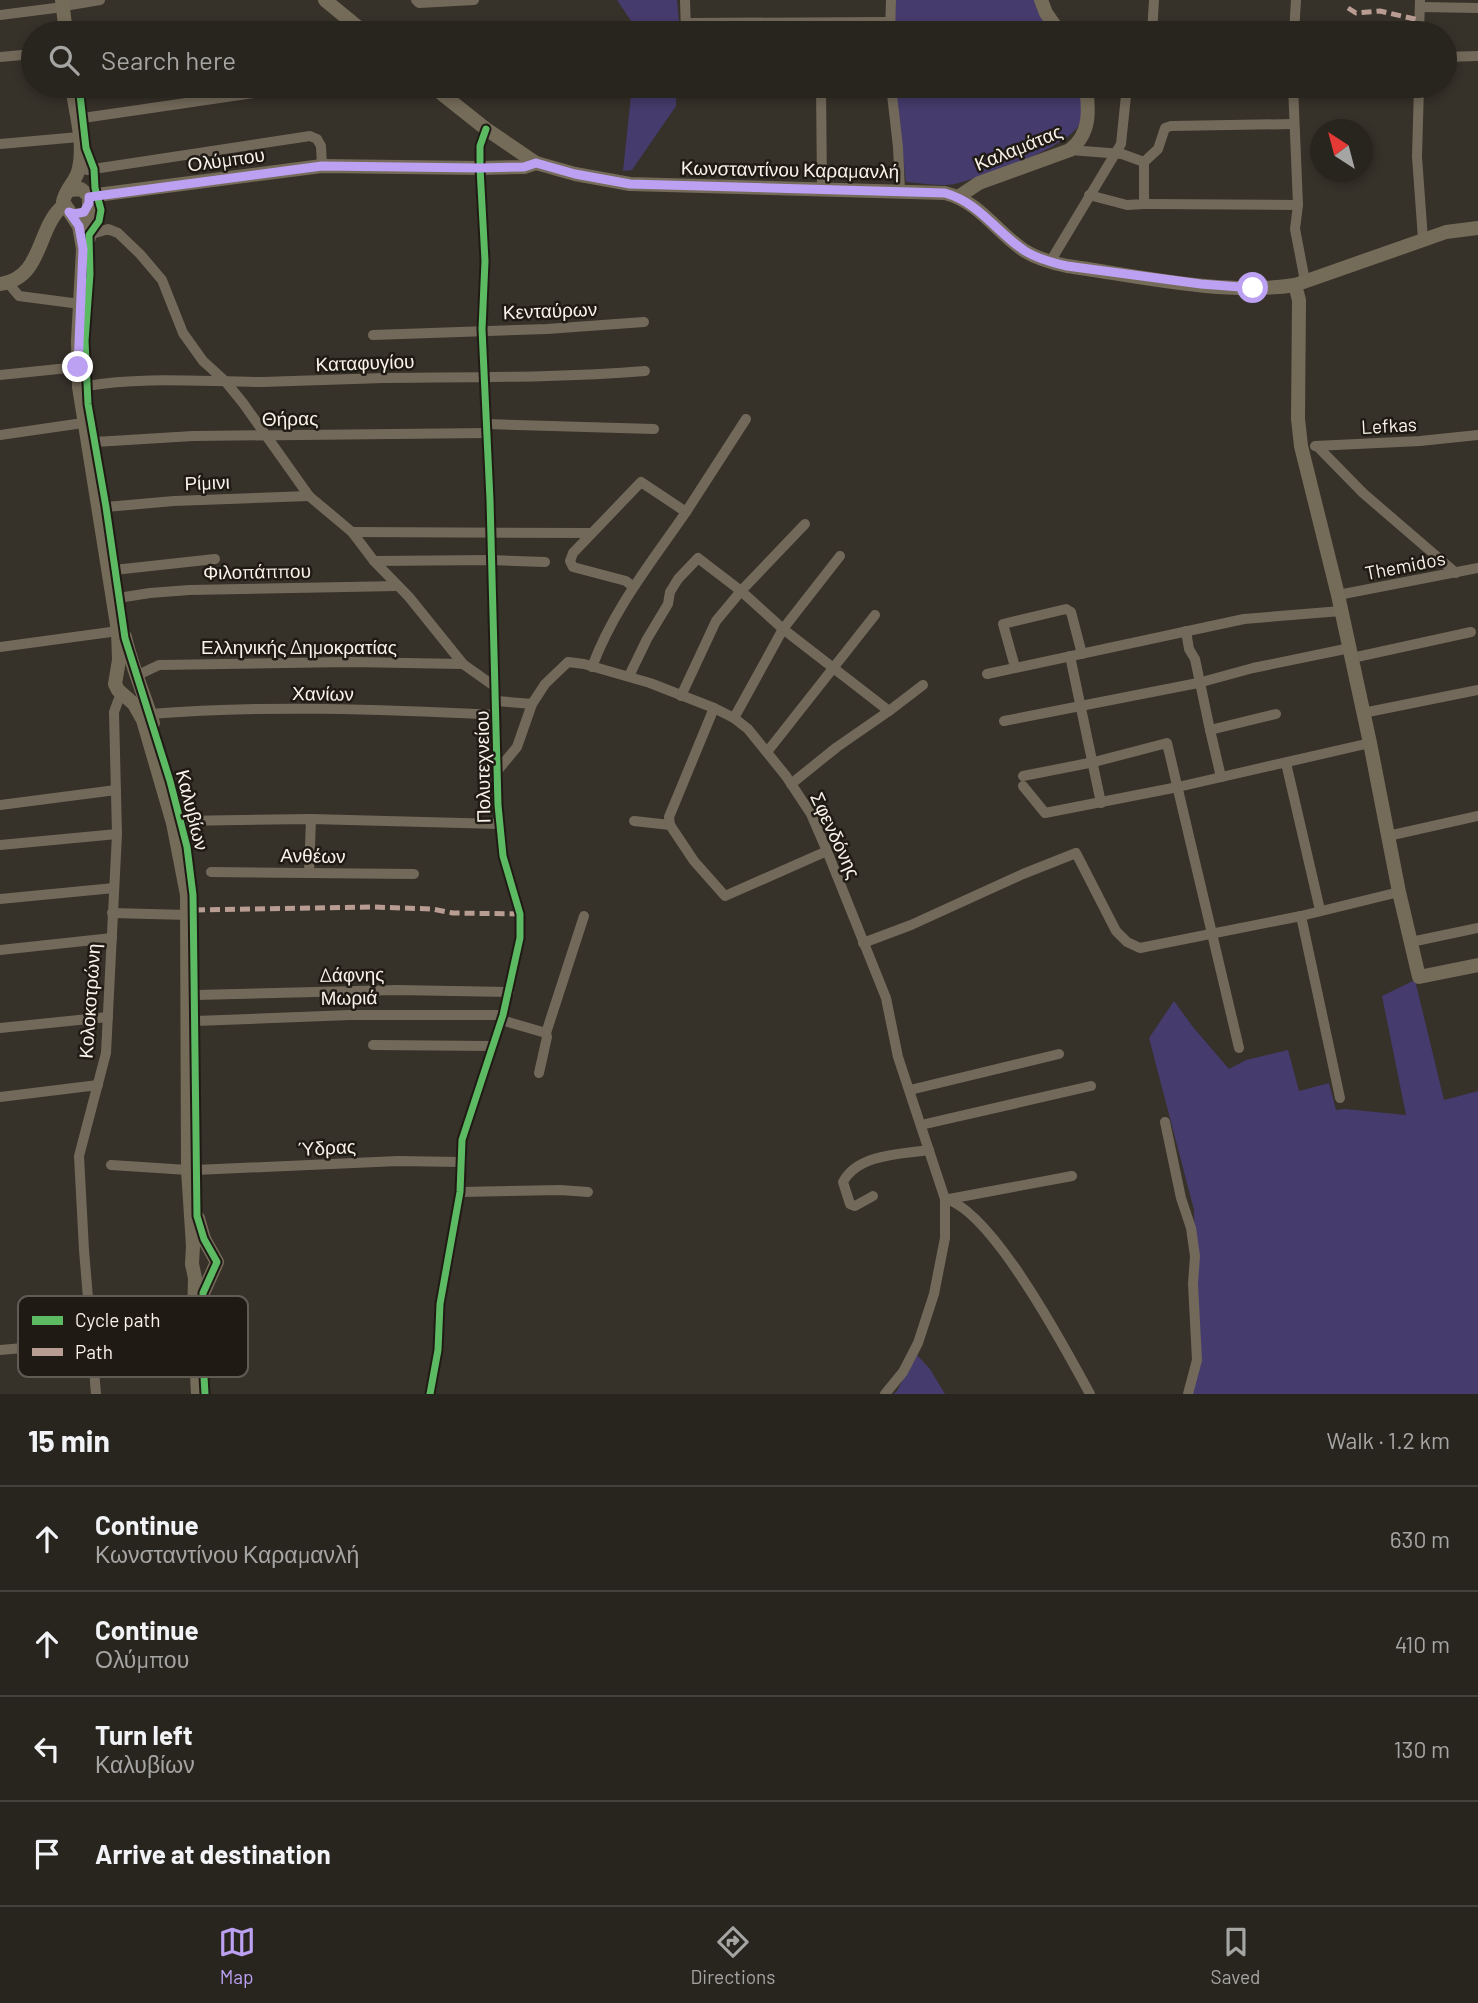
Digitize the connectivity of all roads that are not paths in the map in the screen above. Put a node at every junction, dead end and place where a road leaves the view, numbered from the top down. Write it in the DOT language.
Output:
graph roads {
  1 [pos="100,0"];
  2 [pos="325,0"];
  3 [pos="416,0"];
  4 [pos="474,0"];
  5 [pos="685,0"];
  6 [pos="891,0"];
  7 [pos="1041,0"];
  8 [pos="1154,0"];
  9 [pos="1296,0"];
  10 [pos="66,3"];
  11 [pos="1420,4"];
  12 [pos="1478,8"];
  13 [pos="0,15"];
  14 [pos="66,21"];
  15 [pos="71,21"];
  16 [pos="350,21"];
  17 [pos="685,21"];
  18 [pos="889,21"];
  19 [pos="1052,21"];
  20 [pos="1153,21"];
  21 [pos="1295,21"];
  22 [pos="21,55"];
  23 [pos="1478,56"];
  24 [pos="1457,57"];
  25 [pos="0,58"];
  26 [pos="80,98"];
  27 [pos="81,98"];
  28 [pos="216,98"];
  29 [pos="447,98"];
  30 [pos="821,98"];
  31 [pos="892,98"];
  32 [pos="1087,98"];
  33 [pos="1126,98"];
  34 [pos="1293,98"];
  35 [pos="1419,98"];
  36 [pos="202,100"];
  37 [pos="83,118"];
  38 [pos="1294,124"];
  39 [pos="486,129"];
  40 [pos="79,137"];
  41 [pos="0,145"];
  42 [pos="1070,150"];
  43 [pos="1115,153"];
  44 [pos="1144,162"];
  45 [pos="536,163"];
  46 [pos="322,166"];
  47 [pos="480,168"];
  48 [pos="87,170"];
  49 [pos="822,189"];
  50 [pos="70,190"];
  51 [pos="900,190"];
  52 [pos="1089,195"];
  53 [pos="958,197"];
  54 [pos="88,198"];
  55 [pos="1144,204"];
  56 [pos="1298,205"];
  57 [pos="67,208"];
  58 [pos="1478,228"];
  59 [pos="89,235"];
  60 [pos="1423,239"];
  61 [pos="1050,262"];
  62 [pos="4,283"];
  63 [pos="1300,283"];
  64 [pos="80,304"];
  65 [pos="644,322"];
  66 [pos="482,329"];
  67 [pos="373,334"];
  68 [pos="78,367"];
  69 [pos="645,371"];
  70 [pos="0,375"];
  71 [pos="484,378"];
  72 [pos="225,381"];
  73 [pos="86,386"];
  74 [pos="746,419"];
  75 [pos="83,424"];
  76 [pos="487,429"];
  77 [pos="654,429"];
  78 [pos="0,435"];
  79 [pos="1478,435"];
  80 [pos="267,436"];
  81 [pos="95,442"];
  82 [pos="1301,446"];
  83 [pos="1317,446"];
  84 [pos="309,496"];
  85 [pos="106,507"];
  86 [pos="687,512"];
  87 [pos="805,524"];
  88 [pos="490,531"];
  89 [pos="352,532"];
  90 [pos="591,533"];
  91 [pos="840,556"];
  92 [pos="215,559"];
  93 [pos="491,559"];
  94 [pos="374,561"];
  95 [pos="545,562"];
  96 [pos="1478,568"];
  97 [pos="114,570"];
  98 [pos="1456,573"];
  99 [pos="398,586"];
  100 [pos="633,587"];
  101 [pos="741,590"];
  102 [pos="1338,595"];
  103 [pos="118,598"];
  104 [pos="1341,611"];
  105 [pos="875,615"];
  106 [pos="783,629"];
  107 [pos="118,631"];
  108 [pos="1186,631"];
  109 [pos="1471,632"];
  110 [pos="0,647"];
  111 [pos="1351,653"];
  112 [pos="1082,654"];
  113 [pos="1070,656"];
  114 [pos="463,664"];
  115 [pos="592,667"];
  116 [pos="1016,667"];
  117 [pos="835,668"];
  118 [pos="987,674"];
  119 [pos="116,676"];
  120 [pos="629,676"];
  121 [pos="138,677"];
  122 [pos="1199,683"];
  123 [pos="923,685"];
  124 [pos="494,686"];
  125 [pos="1478,690"];
  126 [pos="122,693"];
  127 [pos="681,696"];
  128 [pos="496,701"];
  129 [pos="532,704"];
  130 [pos="1081,706"];
  131 [pos="715,708"];
  132 [pos="890,711"];
  133 [pos="1363,713"];
  134 [pos="150,714"];
  135 [pos="1276,714"];
  136 [pos="496,715"];
  137 [pos="734,718"];
  138 [pos="1004,722"];
  139 [pos="1210,730"];
  140 [pos="1370,743"];
  141 [pos="767,752"];
  142 [pos="1094,762"];
  143 [pos="1286,763"];
  144 [pos="498,770"];
  145 [pos="1222,777"];
  146 [pos="792,784"];
  147 [pos="1178,787"];
  148 [pos="116,790"];
  149 [pos="1101,803"];
  150 [pos="0,805"];
  151 [pos="1478,816"];
  152 [pos="311,819"];
  153 [pos="180,821"];
  154 [pos="634,821"];
  155 [pos="500,824"];
  156 [pos="670,825"];
  157 [pos="117,834"];
  158 [pos="1388,836"];
  159 [pos="0,845"];
  160 [pos="827,851"];
  161 [pos="211,872"];
  162 [pos="309,873"];
  163 [pos="414,874"];
  164 [pos="114,888"];
  165 [pos="1399,892"];
  166 [pos="0,900"];
  167 [pos="1320,910"];
  168 [pos="112,913"];
  169 [pos="187,915"];
  170 [pos="583,916"];
  171 [pos="1301,916"];
  172 [pos="1478,928"];
  173 [pos="1214,934"];
  174 [pos="111,938"];
  175 [pos="1411,942"];
  176 [pos="863,943"];
  177 [pos="0,950"];
  178 [pos="1478,965"];
  179 [pos="509,992"];
  180 [pos="196,995"];
  181 [pos="108,1017"];
  182 [pos="502,1017"];
  183 [pos="195,1021"];
  184 [pos="0,1028"];
  185 [pos="546,1033"];
  186 [pos="373,1045"];
  187 [pos="493,1046"];
  188 [pos="1239,1048"];
  189 [pos="1059,1054"];
  190 [pos="539,1073"];
  191 [pos="98,1085"];
  192 [pos="1091,1086"];
  193 [pos="910,1090"];
  194 [pos="0,1097"];
  195 [pos="1340,1098"];
  196 [pos="1165,1122"];
  197 [pos="921,1125"];
  198 [pos="929,1150"];
  199 [pos="460,1162"];
  200 [pos="111,1166"];
  201 [pos="191,1170"];
  202 [pos="1072,1176"];
  203 [pos="460,1192"];
  204 [pos="588,1192"];
  205 [pos="873,1196"];
  206 [pos="946,1199"];
  207 [pos="211,1251"];
  208 [pos="193,1262"];
  209 [pos="214,1270"];
  210 [pos="87,1296"];
  211 [pos="194,1296"];
  212 [pos="203,1296"];
  213 [pos="18,1348"];
  214 [pos="0,1350"];
  215 [pos="430,1394"];
  216 [pos="885,1394"];
  217 [pos="1090,1394"];
  218 [pos="1188,1394"];
  1 -- 10 [label="street"];
  2 -- 16 [label="main road"];
  3 -- 4 [label="street"];
  5 -- 17 [label="street"];
  6 -- 18 [label="street"];
  7 -- 19 [label="main road"];
  8 -- 20 [label="street"];
  9 -- 21 [label="street"];
  10 -- 13 [label="street"];
  10 -- 14 [label="main road"];
  10 -- 15 [label="main road"];
  11 -- 12 [label="street"];
  22 -- 25 [label="street"];
  23 -- 24 [label="street"];
  26 -- 40 [label="main road, Καλυβίων"];
  27 -- 37 [label="main road, Καλυβίων"];
  28 -- 36 [label="street"];
  29 -- 39 [label="main road, Κωνσταντίνου Καραμανλή"];
  30 -- 49 [label="street"];
  31 -- 51 [label="street"];
  32 -- 42 [label="main road, Καλαμάτας"];
  33 -- 43 [label="street"];
  34 -- 38 [label="street"];
  35 -- 60 [label="street"];
  36 -- 37 [label="street"];
  37 -- 48 [label="main road, Καλυβίων"];
  38 -- 44 [label="street"];
  38 -- 56 [label="street"];
  39 -- 45 [label="main road, Κωνσταντίνου Καραμανλή"];
  39 -- 47 [label="street, Πολυτεχνείου"];
  40 -- 41 [label="street"];
  40 -- 50 [label="main road, Καλυβίων"];
  42 -- 43 [label="street"];
  42 -- 53 [label="main road, Καλαμάτας"];
  43 -- 44 [label="street"];
  43 -- 52 [label="street"];
  44 -- 55 [label="street"];
  45 -- 47 [label="main road, Ολύμπου"];
  45 -- 49 [label="main road, Κωνσταντίνου Καραμανλή"];
  46 -- 47 [label="main road, Ολύμπου"];
  46 -- 48 [label="street"];
  46 -- 54 [label="main road, Ολύμπου"];
  47 -- 66 [label="street, Πολυτεχνείου"];
  48 -- 54 [label="main road, Καλυβίων"];
  49 -- 51 [label="main road, Κωνσταντίνου Καραμανλή"];
  50 -- 54 [label="main road"];
  50 -- 57 [label="main road, Καλυβίων"];
  51 -- 53 [label="main road, Κωνσταντίνου Καραμανλή"];
  52 -- 55 [label="street"];
  52 -- 61 [label="street"];
  53 -- 61 [label="main road, Κωνσταντίνου Καραμανλή"];
  54 -- 57 [label="main road"];
  54 -- 59 [label="main road, Καλυβίων"];
  55 -- 56 [label="street"];
  56 -- 63 [label="street"];
  57 -- 62 [label="main road"];
  57 -- 64 [label="main road, Καλυβίων"];
  58 -- 60 [label="main road, Κωνσταντίνου Καραμανλή"];
  59 -- 72 [label="street"];
  59 -- 73 [label="main road, Καλυβίων"];
  60 -- 63 [label="main road, Κωνσταντίνου Καραμανλή"];
  61 -- 63 [label="main road, Κωνσταντίνου Καραμανλή"];
  62 -- 64 [label="street"];
  63 -- 82 [label="main road"];
  64 -- 68 [label="main road, Καλυβίων"];
  65 -- 66 [label="street, Κενταύρων"];
  66 -- 67 [label="street, Κενταύρων"];
  66 -- 71 [label="street, Πολυτεχνείου"];
  68 -- 70 [label="street"];
  68 -- 75 [label="main road, Καλυβίων"];
  69 -- 71 [label="street, Καταφυγίου"];
  71 -- 72 [label="street, Καταφυγίου"];
  71 -- 76 [label="street, Πολυτεχνείου"];
  72 -- 73 [label="street, Καταφυγίου"];
  72 -- 80 [label="street"];
  73 -- 81 [label="main road, Καλυβίων"];
  74 -- 86 [label="street"];
  75 -- 78 [label="street"];
  75 -- 107 [label="main road, Καλυβίων"];
  76 -- 77 [label="street, Θήρας"];
  76 -- 80 [label="street, Θήρας"];
  76 -- 88 [label="street, Πολυτεχνείου"];
  79 -- 83 [label="street, Lefkas"];
  80 -- 81 [label="street, Θήρας"];
  80 -- 84 [label="street"];
  81 -- 85 [label="main road, Καλυβίων"];
  82 -- 83 [label="street, Lefkas"];
  82 -- 102 [label="main road"];
  83 -- 98 [label="street"];
  84 -- 85 [label="street, Ρίμινι"];
  84 -- 89 [label="street"];
  85 -- 97 [label="main road, Καλυβίων"];
  86 -- 90 [label="street"];
  86 -- 100 [label="street"];
  87 -- 101 [label="street"];
  88 -- 89 [label="street"];
  88 -- 90 [label="street"];
  88 -- 93 [label="street, Πολυτεχνείου"];
  89 -- 94 [label="street"];
  90 -- 100 [label="street"];
  91 -- 106 [label="street"];
  92 -- 97 [label="street"];
  93 -- 94 [label="street"];
  93 -- 95 [label="street"];
  93 -- 124 [label="street, Πολυτεχνείου"];
  94 -- 99 [label="street"];
  96 -- 98 [label="street, Themidos"];
  97 -- 103 [label="main road, Καλυβίων"];
  98 -- 102 [label="street, Themidos"];
  99 -- 103 [label="street, Φιλοπάππου"];
  99 -- 114 [label="street"];
  100 -- 115 [label="street"];
  101 -- 106 [label="street"];
  101 -- 120 [label="street"];
  101 -- 127 [label="street"];
  102 -- 104 [label="main road"];
  103 -- 121 [label="main road, Καλυβίων"];
  104 -- 108 [label="street"];
  104 -- 111 [label="main road"];
  105 -- 117 [label="street"];
  106 -- 117 [label="street"];
  106 -- 137 [label="street"];
  107 -- 110 [label="street"];
  107 -- 119 [label="main road, Καλυβίων"];
  108 -- 112 [label="street"];
  108 -- 122 [label="street"];
  109 -- 111 [label="street"];
  111 -- 122 [label="street"];
  111 -- 133 [label="main road"];
  112 -- 113 [label="street"];
  112 -- 116 [label="street"];
  113 -- 116 [label="street"];
  113 -- 130 [label="street"];
  114 -- 121 [label="street, Ελληνικής Δημοκρατίας"];
  114 -- 124 [label="street"];
  115 -- 120 [label="street, Σφενδόνης"];
  115 -- 129 [label="street, Σφενδόνης"];
  116 -- 118 [label="street"];
  117 -- 132 [label="street"];
  117 -- 141 [label="street"];
  119 -- 121 [label="main road"];
  119 -- 126 [label="main road, Καλυβίων"];
  120 -- 127 [label="street, Σφενδόνης"];
  121 -- 126 [label="main road"];
  121 -- 134 [label="main road, Καλυβίων"];
  122 -- 130 [label="street"];
  122 -- 139 [label="street"];
  123 -- 132 [label="street"];
  124 -- 128 [label="street, Πολυτεχνείου"];
  125 -- 133 [label="street"];
  126 -- 148 [label="street, Κολοκοτρώνη"];
  126 -- 169 [label="main road, Καλυβίων"];
  127 -- 131 [label="street, Σφενδόνης"];
  128 -- 129 [label="street"];
  128 -- 136 [label="street, Πολυτεχνείου"];
  129 -- 144 [label="street"];
  130 -- 138 [label="street"];
  130 -- 142 [label="street"];
  131 -- 137 [label="street, Σφενδόνης"];
  131 -- 156 [label="street"];
  132 -- 146 [label="street"];
  133 -- 140 [label="main road"];
  134 -- 136 [label="street, Χανίων"];
  134 -- 153 [label="main road, Καλυβίων"];
  135 -- 139 [label="street"];
  136 -- 144 [label="street, Πολυτεχνείου"];
  137 -- 141 [label="street, Σφενδόνης"];
  139 -- 145 [label="street"];
  140 -- 143 [label="street"];
  140 -- 158 [label="main road"];
  141 -- 146 [label="street, Σφενδόνης"];
  142 -- 147 [label="street"];
  142 -- 149 [label="street"];
  142 -- 149 [label="street"];
  143 -- 145 [label="street"];
  143 -- 167 [label="street"];
  144 -- 155 [label="street, Πολυτεχνείου"];
  145 -- 147 [label="street"];
  146 -- 160 [label="street, Σφενδόνης"];
  147 -- 149 [label="street"];
  147 -- 173 [label="street"];
  148 -- 150 [label="street"];
  148 -- 157 [label="street, Κολοκοτρώνη"];
  151 -- 158 [label="street"];
  152 -- 153 [label="street"];
  152 -- 155 [label="street"];
  152 -- 162 [label="street"];
  153 -- 180 [label="main road, Καλυβίων"];
  154 -- 156 [label="street"];
  155 -- 179 [label="street, Πολυτεχνείου"];
  156 -- 160 [label="street"];
  157 -- 159 [label="street"];
  157 -- 164 [label="street, Κολοκοτρώνη"];
  158 -- 165 [label="main road"];
  160 -- 176 [label="street, Σφενδόνης"];
  161 -- 162 [label="street, Ανθέων"];
  162 -- 163 [label="street, Ανθέων"];
  164 -- 166 [label="street"];
  164 -- 168 [label="street, Κολοκοτρώνη"];
  165 -- 167 [label="street"];
  165 -- 175 [label="main road"];
  167 -- 171 [label="street"];
  168 -- 169 [label="street"];
  168 -- 174 [label="street, Κολοκοτρώνη"];
  169 -- 201 [label="main road, Καλυβίων"];
  170 -- 185 [label="street"];
  171 -- 173 [label="street"];
  171 -- 195 [label="street"];
  172 -- 175 [label="street"];
  173 -- 176 [label="street"];
  173 -- 188 [label="street"];
  174 -- 177 [label="street"];
  174 -- 181 [label="street, Κολοκοτρώνη"];
  175 -- 178 [label="main road"];
  176 -- 193 [label="street, Σφενδόνης"];
  179 -- 180 [label="street, Δάφνης"];
  179 -- 182 [label="street, Πολυτεχνείου"];
  180 -- 183 [label="main road, Καλυβίων"];
  181 -- 184 [label="street"];
  181 -- 191 [label="street, Κολοκοτρώνη"];
  182 -- 183 [label="street, Μωριά"];
  182 -- 185 [label="street, Μωριά"];
  182 -- 187 [label="street, Πολυτεχνείου"];
  183 -- 201 [label="main road, Καλυβίων"];
  185 -- 190 [label="street"];
  186 -- 187 [label="street"];
  187 -- 199 [label="street, Πολυτεχνείου"];
  189 -- 193 [label="street"];
  191 -- 194 [label="street"];
  191 -- 210 [label="street, Κολοκοτρώνη"];
  192 -- 197 [label="street"];
  193 -- 197 [label="street, Σφενδόνης"];
  196 -- 218 [label="street"];
  197 -- 198 [label="street, Σφενδόνης"];
  198 -- 205 [label="street"];
  198 -- 206 [label="street, Σφενδόνης"];
  199 -- 201 [label="street, Ύδρας"];
  199 -- 203 [label="street, Πολυτεχνείου"];
  200 -- 201 [label="street, Ύδρας"];
  201 -- 207 [label="main road, Καλυβίων"];
  201 -- 208 [label="main road, Καλυβίων"];
  202 -- 206 [label="street"];
  203 -- 204 [label="street"];
  203 -- 215 [label="street, Πολυτεχνείου"];
  206 -- 216 [label="street"];
  206 -- 217 [label="street"];
  207 -- 208 [label="main road"];
  207 -- 209 [label="main road, Καλυβίων"];
  208 -- 209 [label="main road"];
  208 -- 211 [label="main road, Καλυβίων"];
  209 -- 212 [label="main road, Καλυβίων"];
  213 -- 214 [label="street"];
}
